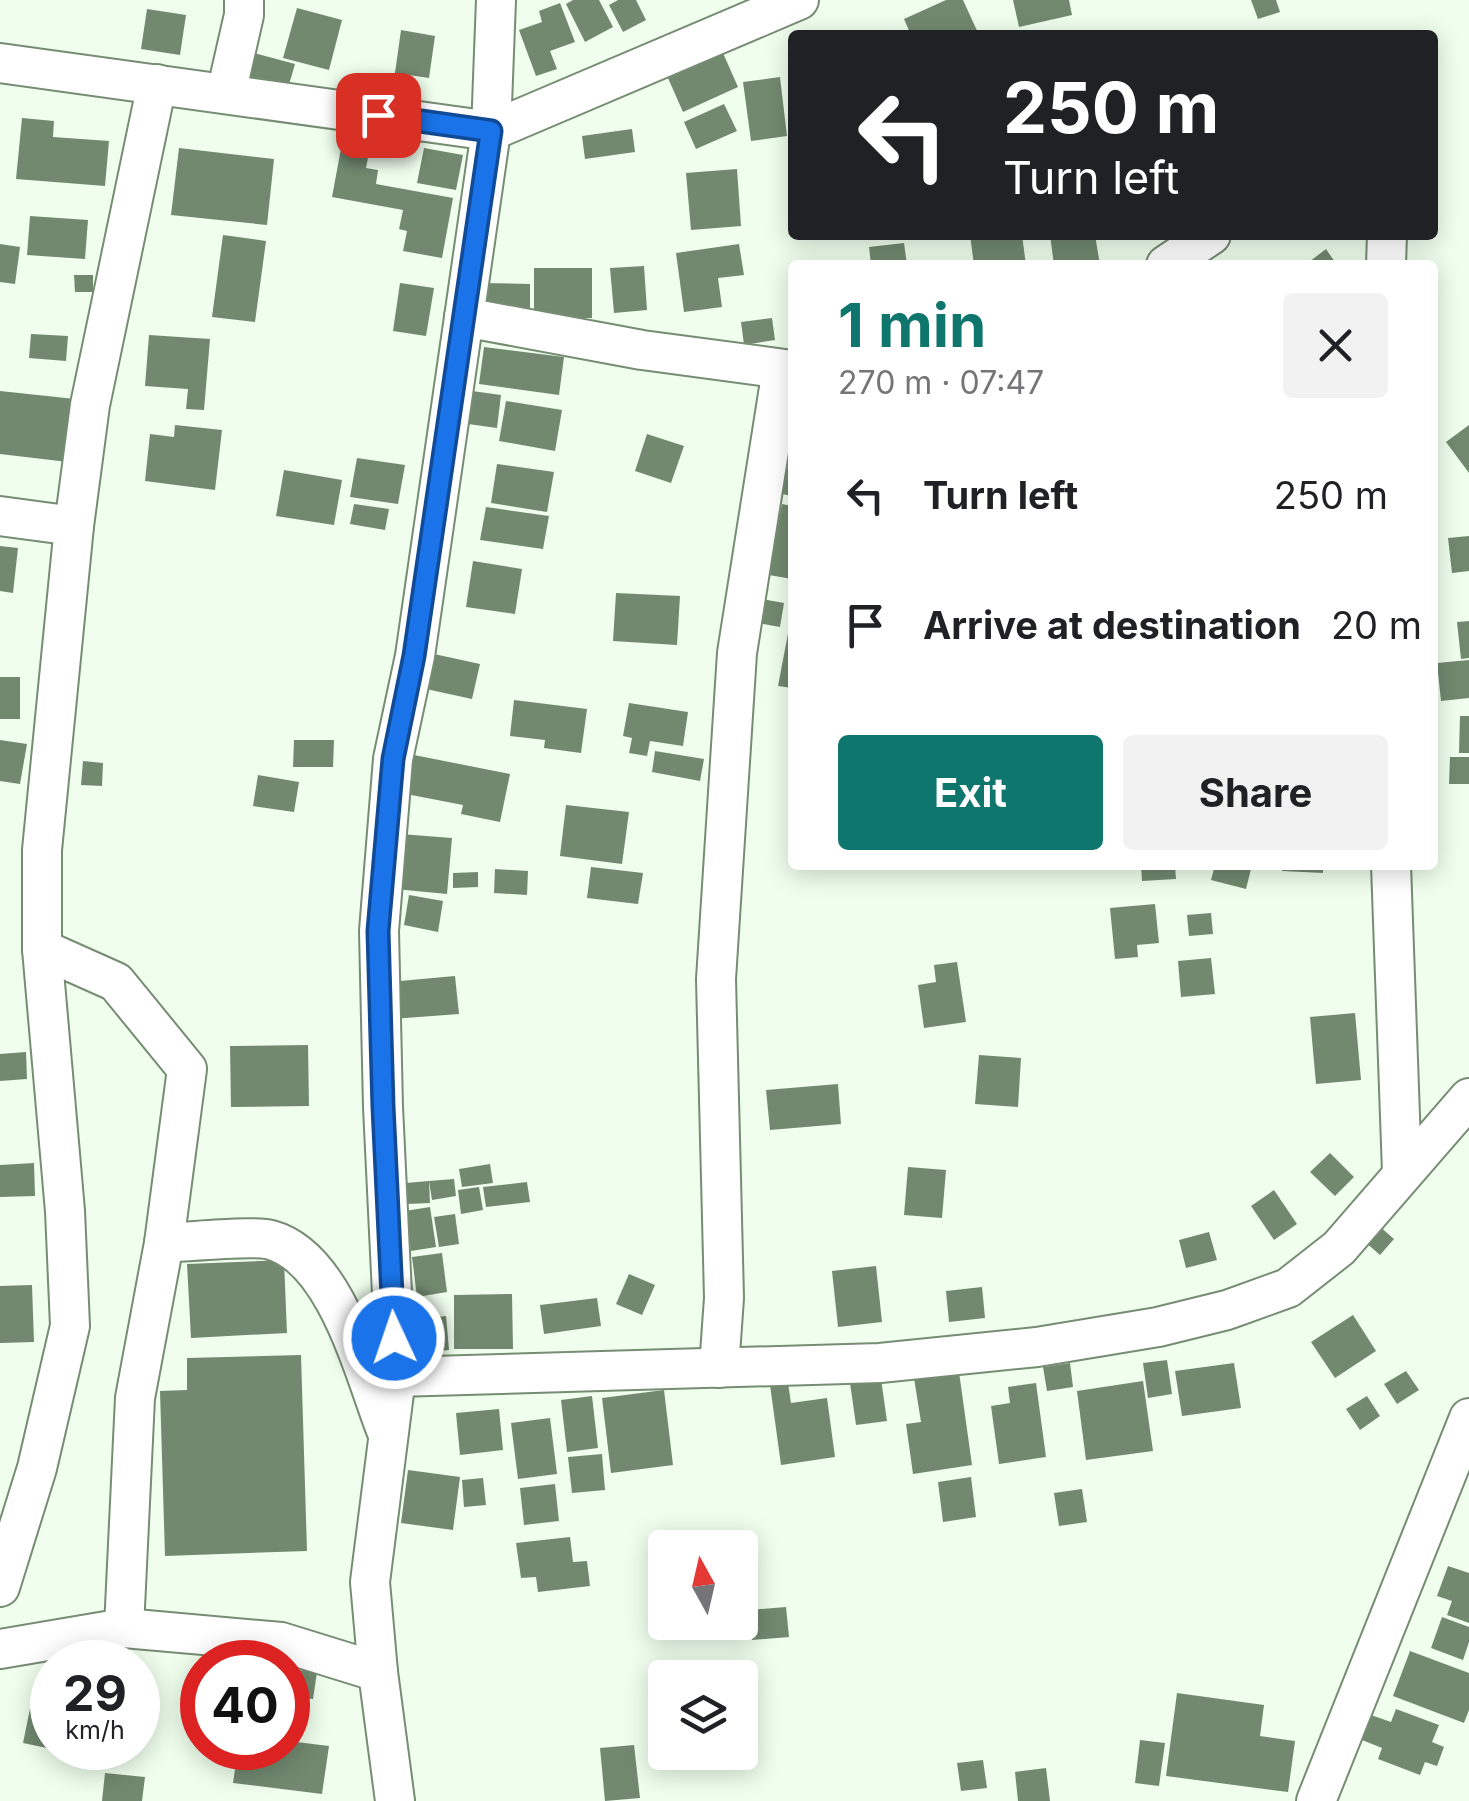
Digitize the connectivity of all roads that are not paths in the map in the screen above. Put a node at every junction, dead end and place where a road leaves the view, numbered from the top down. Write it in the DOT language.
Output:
graph roads {
  1 [pos="244,0"];
  2 [pos="496,0"];
  3 [pos="799,0"];
  4 [pos="0,63"];
  5 [pos="157,84"];
  6 [pos="226,94"];
  7 [pos="491,131"];
  8 [pos="1204,240"];
  9 [pos="1174,260"];
  10 [pos="464,317"];
  11 [pos="787,369"];
  12 [pos="0,516"];
  13 [pos="74,526"];
  14 [pos="1391,870"];
  15 [pos="42,949"];
  16 [pos="1469,1098"];
  17 [pos="1402,1172"];
  18 [pos="164,1243"];
  19 [pos="720,1368"];
  20 [pos="396,1377"];
  21 [pos="1469,1418"];
  22 [pos="389,1437"];
  23 [pos="0,1587"];
  24 [pos="124,1628"];
  25 [pos="0,1649"];
  26 [pos="378,1672"];
  27 [pos="396,1801"];
  28 [pos="1316,1801"];
  1 -- 6 [label="street"];
  2 -- 7 [label="street"];
  3 -- 7 [label="street"];
  4 -- 5 [label="street"];
  5 -- 6 [label="street"];
  5 -- 13 [label="street"];
  6 -- 7 [label="street"];
  7 -- 10 [label="street"];
  8 -- 9 [label="street"];
  10 -- 11 [label="street"];
  10 -- 20 [label="street"];
  11 -- 19 [label="street"];
  12 -- 13 [label="street"];
  13 -- 15 [label="street"];
  14 -- 17 [label="street"];
  15 -- 18 [label="street"];
  15 -- 23 [label="street"];
  16 -- 17 [label="street"];
  17 -- 19 [label="street"];
  18 -- 22 [label="street"];
  18 -- 24 [label="street"];
  19 -- 20 [label="street"];
  20 -- 22 [label="street"];
  21 -- 28 [label="street"];
  22 -- 26 [label="street"];
  24 -- 25 [label="street"];
  24 -- 26 [label="street"];
  26 -- 27 [label="street"];
}
